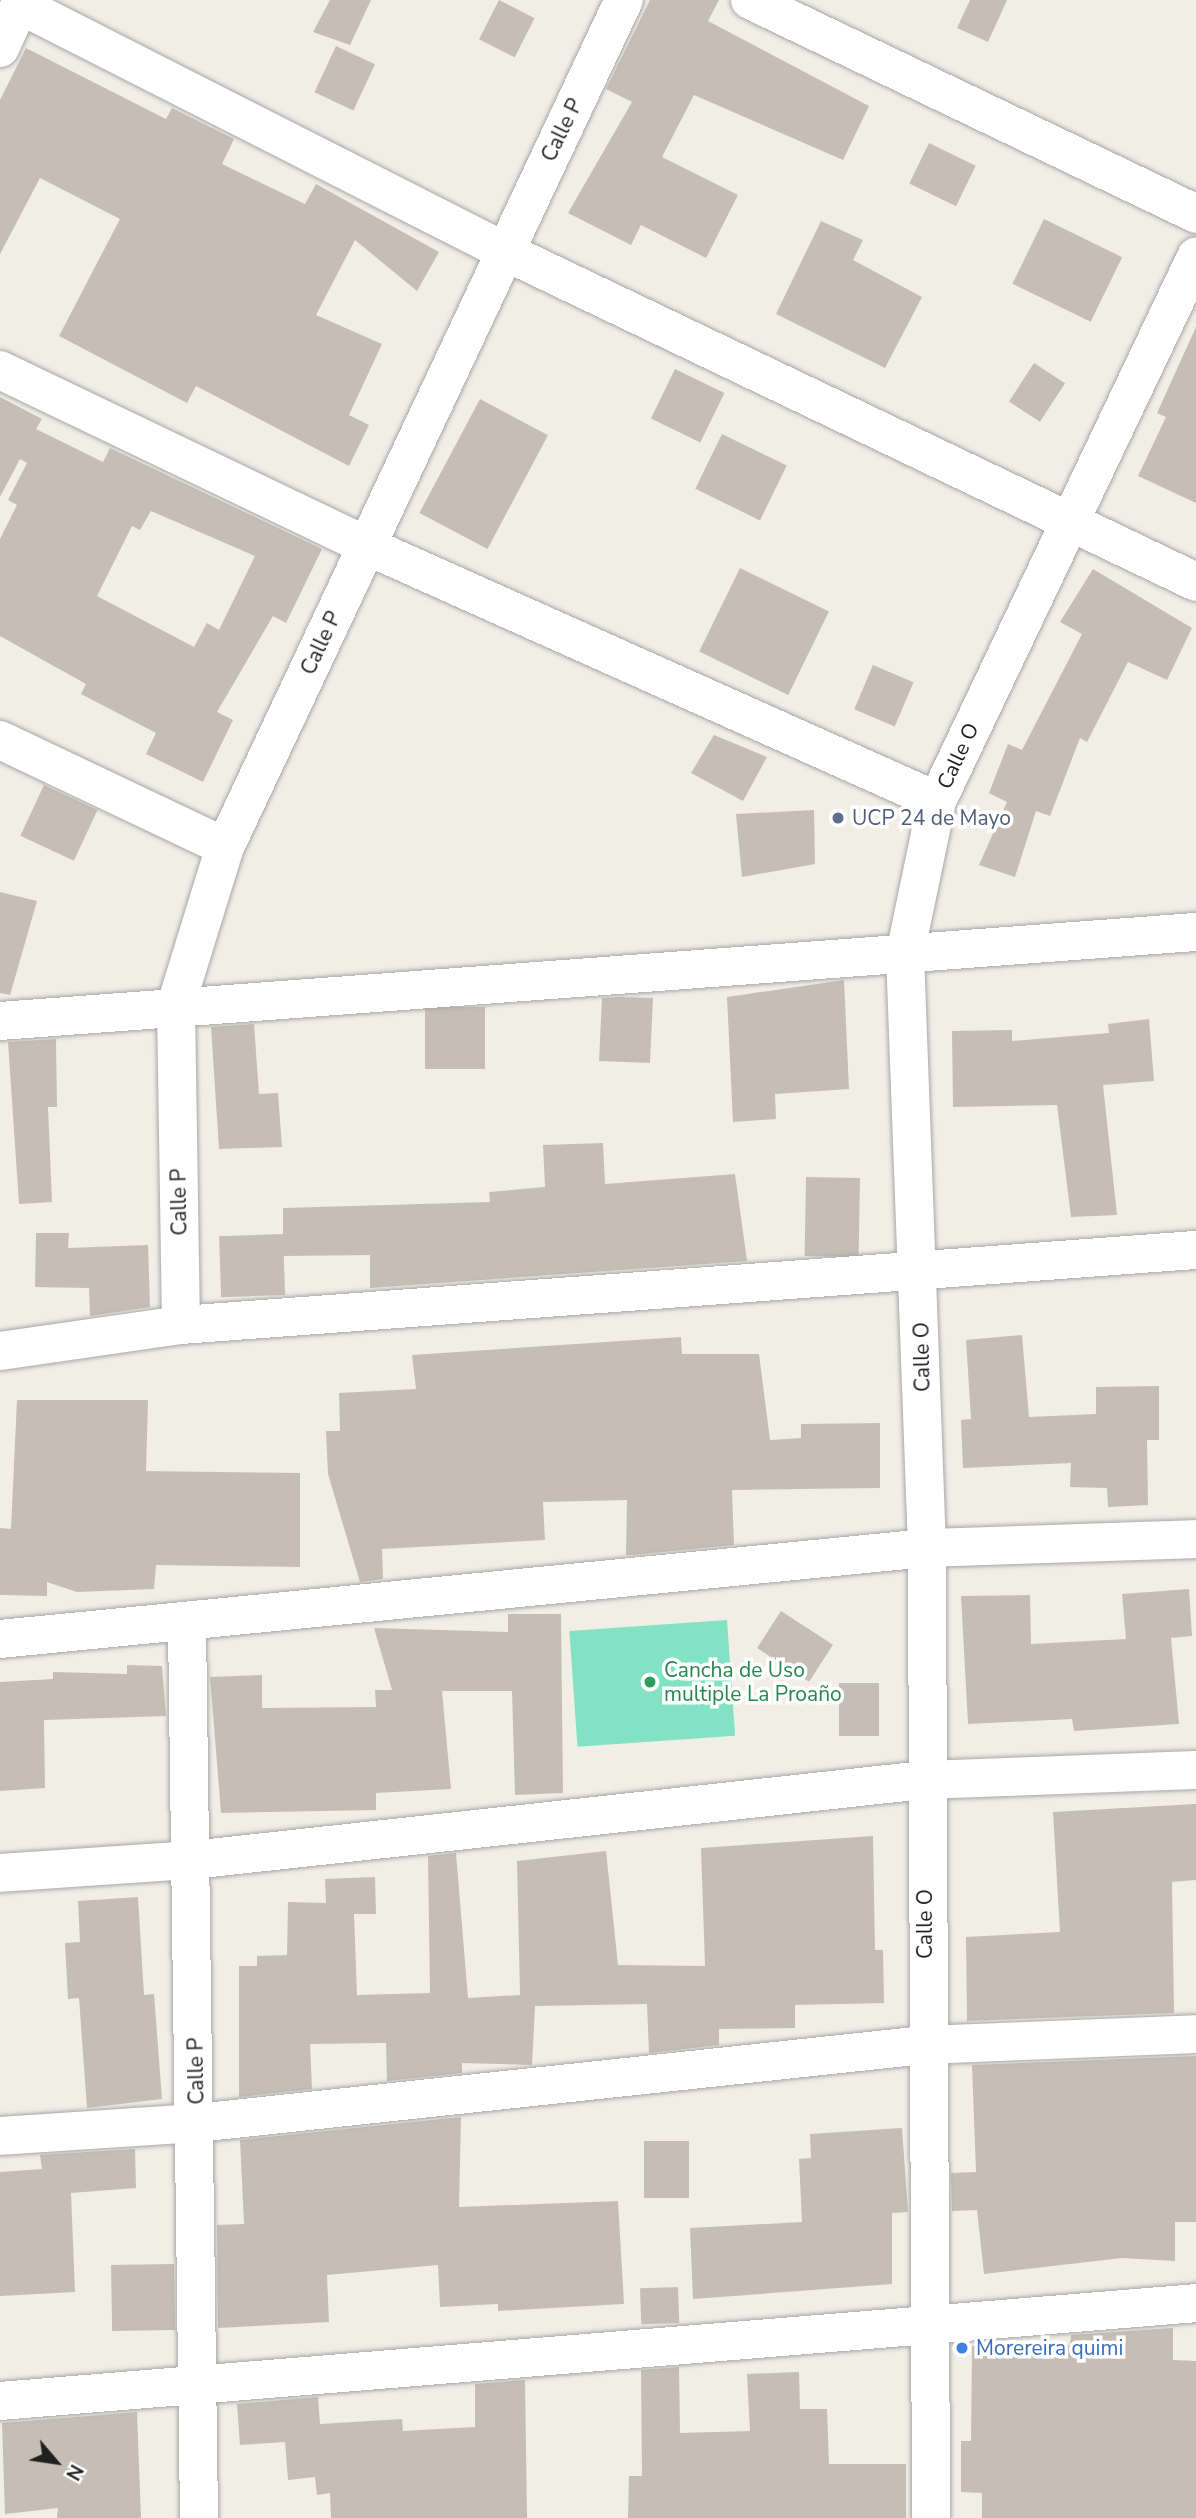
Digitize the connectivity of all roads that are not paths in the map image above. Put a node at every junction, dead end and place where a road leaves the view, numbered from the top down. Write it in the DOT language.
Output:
graph roads {
  1 [pos="624,0"];
  2 [pos="750,0"];
  3 [pos="21,3"];
  4 [pos="0,48"];
  5 [pos="1196,214"];
  6 [pos="504,251"];
  7 [pos="1196,257"];
  8 [pos="0,370"];
  9 [pos="1067,523"];
  10 [pos="367,546"];
  11 [pos="1196,582"];
  12 [pos="0,740"];
  13 [pos="937,801"];
  14 [pos="225,847"];
  15 [pos="1196,932"];
  16 [pos="905,954"];
  17 [pos="176,1005"];
  18 [pos="0,1021"];
  19 [pos="1196,1250"];
  20 [pos="920,1269"];
  21 [pos="181,1325"];
  22 [pos="0,1351"];
  23 [pos="1196,1539"];
  24 [pos="927,1548"];
  25 [pos="187,1624"];
  26 [pos="0,1639"];
  27 [pos="1196,1770"];
  28 [pos="925,1780"];
  29 [pos="192,1860"];
  30 [pos="0,1873"];
  31 [pos="1196,2034"];
  32 [pos="925,2045"];
  33 [pos="197,2123"];
  34 [pos="0,2136"];
  35 [pos="1196,2303"];
  36 [pos="930,2325"];
  37 [pos="200,2387"];
  38 [pos="0,2401"];
  39 [pos="199,2518"];
  40 [pos="931,2518"];
  1 -- 6 [label="street, Calle P"];
  2 -- 5 [label="street"];
  3 -- 4 [label="street"];
  3 -- 6 [label="street"];
  6 -- 9 [label="street"];
  6 -- 10 [label="street, Calle P"];
  7 -- 9 [label="street, Calle O"];
  8 -- 10 [label="street"];
  9 -- 11 [label="street"];
  9 -- 13 [label="street, Calle O"];
  10 -- 13 [label="street"];
  10 -- 14 [label="street, Calle P"];
  12 -- 14 [label="street"];
  13 -- 16 [label="street, Calle O"];
  14 -- 17 [label="street, Calle P"];
  15 -- 16 [label="street"];
  16 -- 17 [label="street"];
  16 -- 20 [label="street, Calle O"];
  17 -- 18 [label="street"];
  17 -- 21 [label="street, Calle P"];
  19 -- 20 [label="street"];
  20 -- 21 [label="street"];
  20 -- 24 [label="street, Calle O"];
  21 -- 22 [label="street"];
  23 -- 24 [label="street"];
  24 -- 25 [label="street"];
  24 -- 28 [label="street, Calle O"];
  25 -- 26 [label="street"];
  25 -- 29 [label="street, Calle P"];
  27 -- 28 [label="street"];
  28 -- 29 [label="street"];
  28 -- 32 [label="street, Calle O"];
  29 -- 30 [label="street"];
  29 -- 33 [label="street, Calle P"];
  31 -- 32 [label="street"];
  32 -- 33 [label="street"];
  32 -- 36 [label="street, Calle O"];
  33 -- 34 [label="street"];
  33 -- 37 [label="street, Calle P"];
  35 -- 36 [label="street"];
  36 -- 37 [label="street"];
  36 -- 40 [label="street, Calle O"];
  37 -- 38 [label="street"];
  37 -- 39 [label="street, Calle P"];
}
